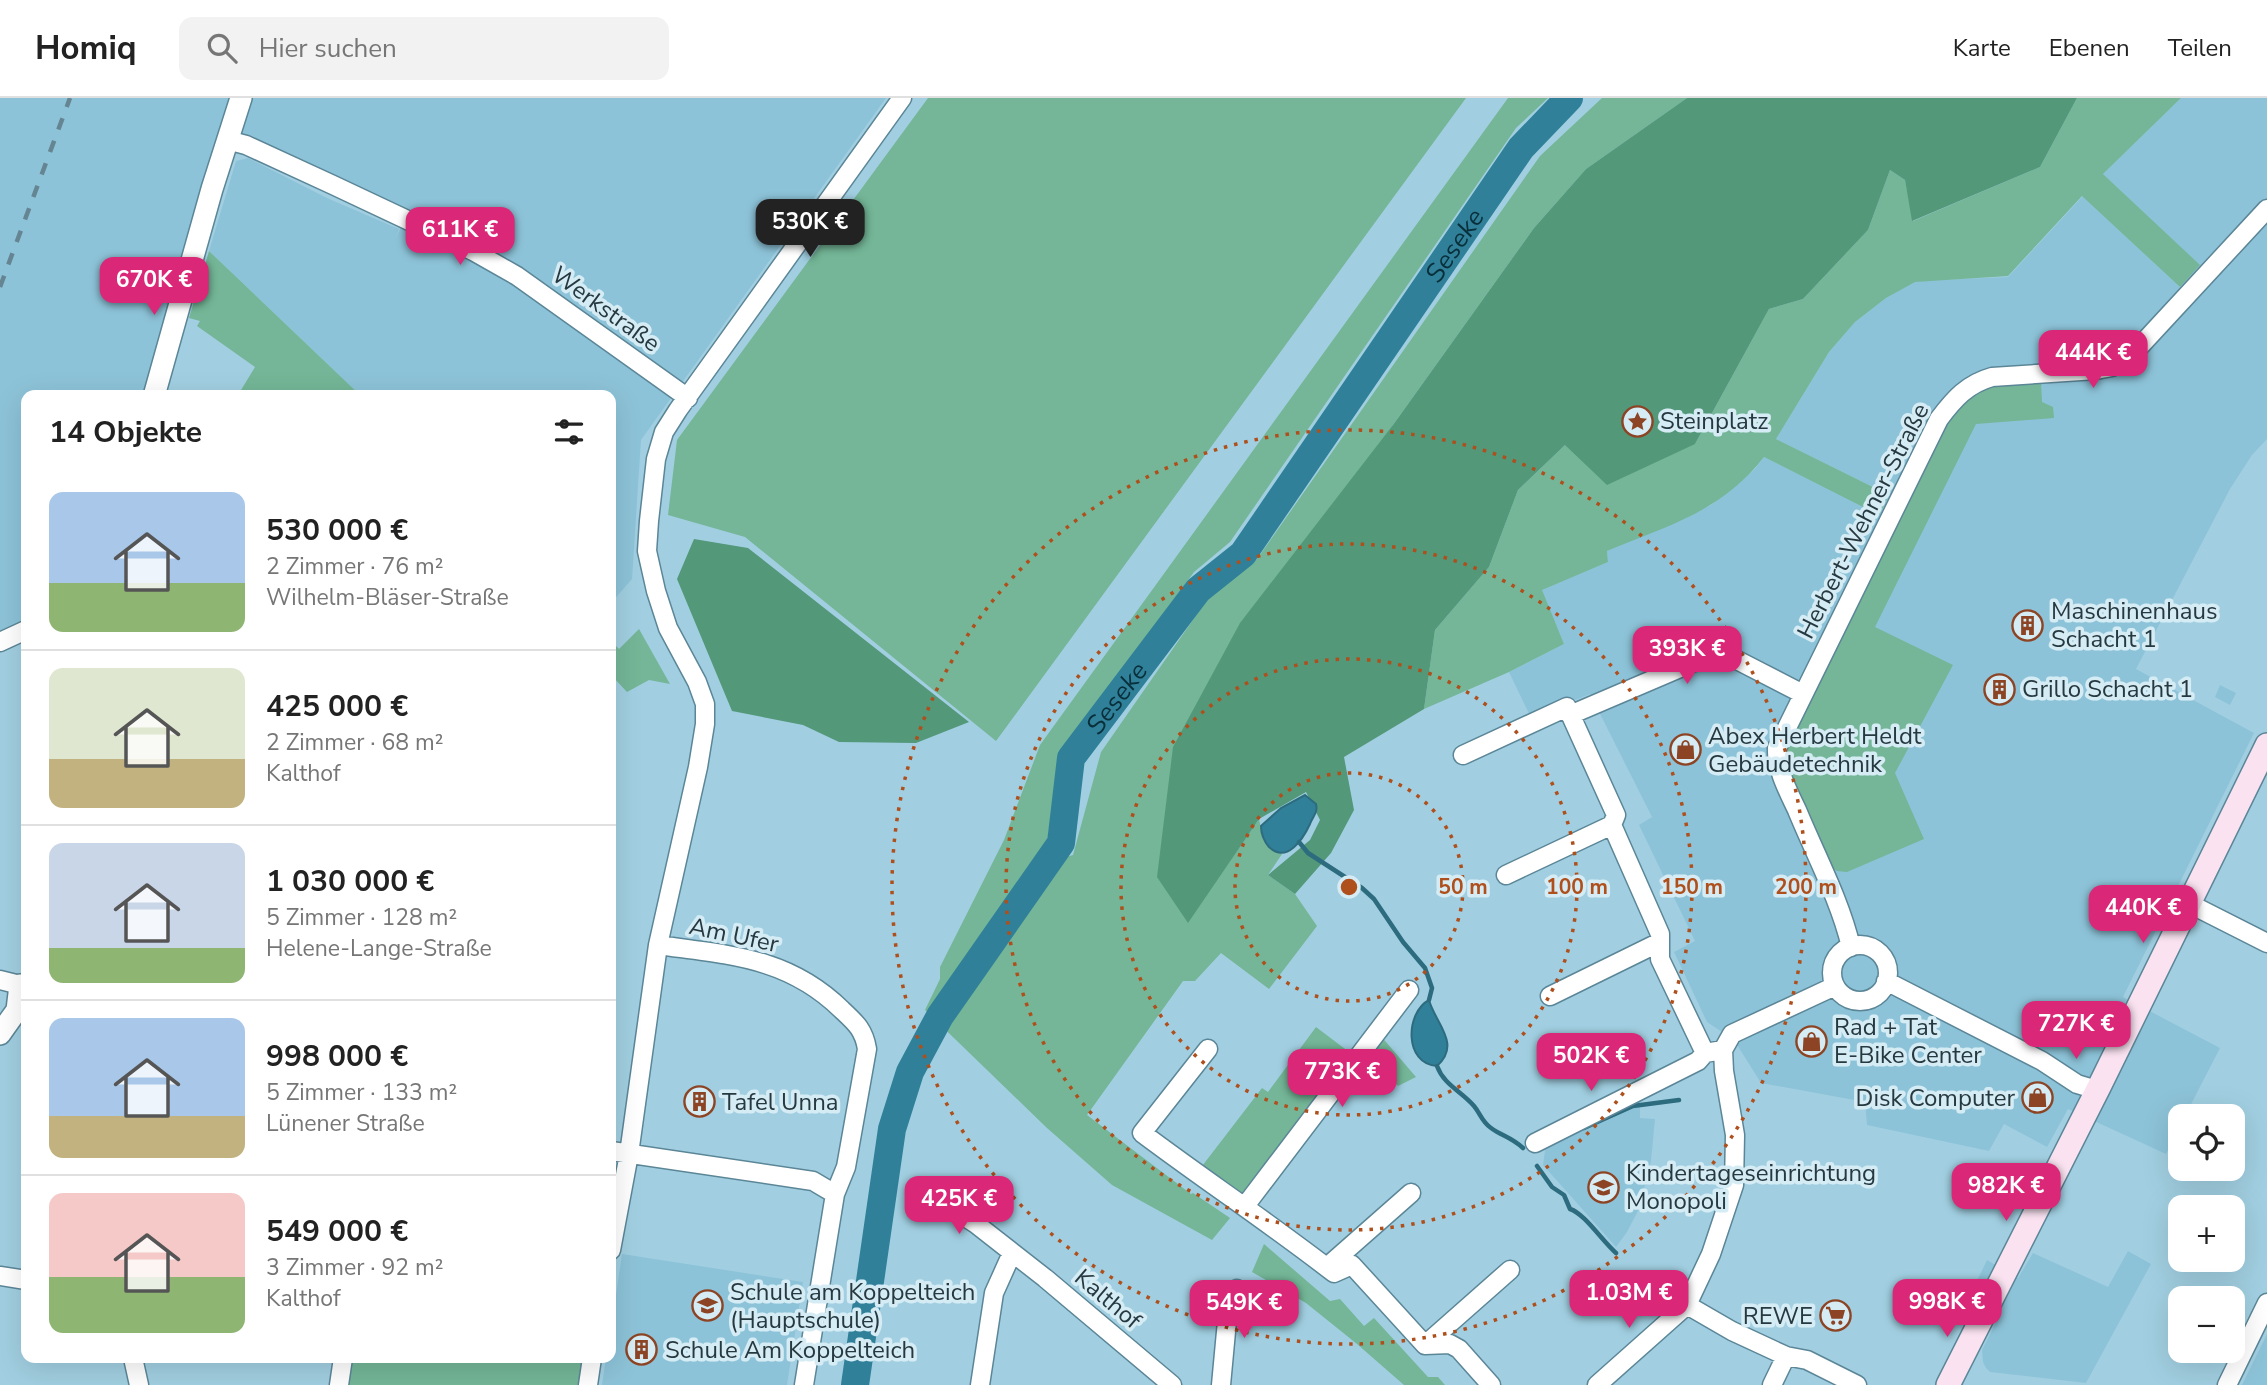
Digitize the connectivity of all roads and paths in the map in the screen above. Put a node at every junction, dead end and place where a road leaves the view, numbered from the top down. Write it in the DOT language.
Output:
graph roads {
  1 [pos="241,98"];
  2 [pos="902,98"];
  3 [pos="227,140"];
  4 [pos="2267,209"];
  5 [pos="156,390"];
  6 [pos="688,398"];
  7 [pos="21,632"];
  8 [pos="0,642"];
  9 [pos="1803,694"];
  10 [pos="1570,715"];
  11 [pos="2267,745"];
  12 [pos="1463,755"];
  13 [pos="1612,825"];
  14 [pos="1506,876"];
  15 [pos="2188,903"];
  16 [pos="1660,942"];
  17 [pos="2267,943"];
  18 [pos="659,945"];
  19 [pos="1851,947"];
  20 [pos="15,979"];
  21 [pos="1886,981"];
  22 [pos="1835,986"];
  23 [pos="1409,990"];
  24 [pos="1550,996"];
  25 [pos="0,1014"];
  26 [pos="0,1034"];
  27 [pos="1208,1049"];
  28 [pos="1723,1050"];
  29 [pos="1705,1053"];
  30 [pos="2097,1090"];
  31 [pos="1535,1143"];
  32 [pos="620,1153"];
  33 [pos="1410,1193"];
  34 [pos="835,1194"];
  35 [pos="616,1196"];
  36 [pos="917,1196"];
  37 [pos="1245,1206"];
  38 [pos="1012,1253"];
  39 [pos="1327,1267"];
  40 [pos="1510,1270"];
  41 [pos="0,1276"];
  42 [pos="21,1279"];
  43 [pos="1237,1289"];
  44 [pos="2267,1303"];
  45 [pos="1687,1305"];
  46 [pos="1425,1345"];
  47 [pos="1786,1356"];
  48 [pos="134,1363"];
  49 [pos="343,1363"];
  50 [pos="591,1363"];
  51 [pos="1953,1384"];
  52 [pos="139,1385"];
  53 [pos="340,1385"];
  54 [pos="588,1385"];
  55 [pos="804,1385"];
  56 [pos="980,1385"];
  57 [pos="1172,1385"];
  58 [pos="1221,1385"];
  59 [pos="1491,1385"];
  60 [pos="1597,1385"];
  61 [pos="1772,1385"];
  62 [pos="1857,1385"];
  63 [pos="2227,1385"];
  1 -- 3 [label="street"];
  2 -- 6 [label="street"];
  3 -- 5 [label="street"];
  3 -- 6 [label="street, Werkstraße"];
  4 -- 9 [label="street, Herbert-Wehner-Straße"];
  6 -- 18 [label="street"];
  7 -- 8 [label="street"];
  9 -- 10 [label="street"];
  9 -- 19 [label="street, Herbert-Wehner-Straße"];
  10 -- 12 [label="street"];
  10 -- 13 [label="street"];
  11 -- 15 [label="main road"];
  13 -- 14 [label="street"];
  13 -- 16 [label="street"];
  15 -- 17 [label="street"];
  15 -- 30 [label="main road"];
  16 -- 24 [label="street"];
  16 -- 29 [label="street"];
  18 -- 32 [label="street"];
  18 -- 34 [label="street, Am Ufer"];
  19 -- 21 [label="street"];
  19 -- 22 [label="street"];
  20 -- 25 [label="street"];
  20 -- 26 [label="street"];
  21 -- 22 [label="street"];
  21 -- 30 [label="street"];
  22 -- 28 [label="street"];
  23 -- 37 [label="street"];
  27 -- 37 [label="street"];
  28 -- 29 [label="street"];
  28 -- 45 [label="street"];
  29 -- 31 [label="street"];
  30 -- 51 [label="main road"];
  32 -- 34 [label="street"];
  32 -- 35 [label="street"];
  33 -- 39 [label="street"];
  34 -- 55 [label="street"];
  36 -- 38 [label="street, Kalthof"];
  37 -- 39 [label="street"];
  38 -- 56 [label="street"];
  38 -- 57 [label="street, Kalthof"];
  39 -- 46 [label="street"];
  40 -- 46 [label="street"];
  41 -- 42 [label="street"];
  43 -- 58 [label="street"];
  44 -- 63 [label="street"];
  45 -- 47 [label="street"];
  45 -- 60 [label="street"];
  46 -- 59 [label="street"];
  47 -- 61 [label="street"];
  47 -- 62 [label="street"];
  48 -- 52 [label="street"];
  49 -- 53 [label="street"];
  50 -- 54 [label="street"];
}
